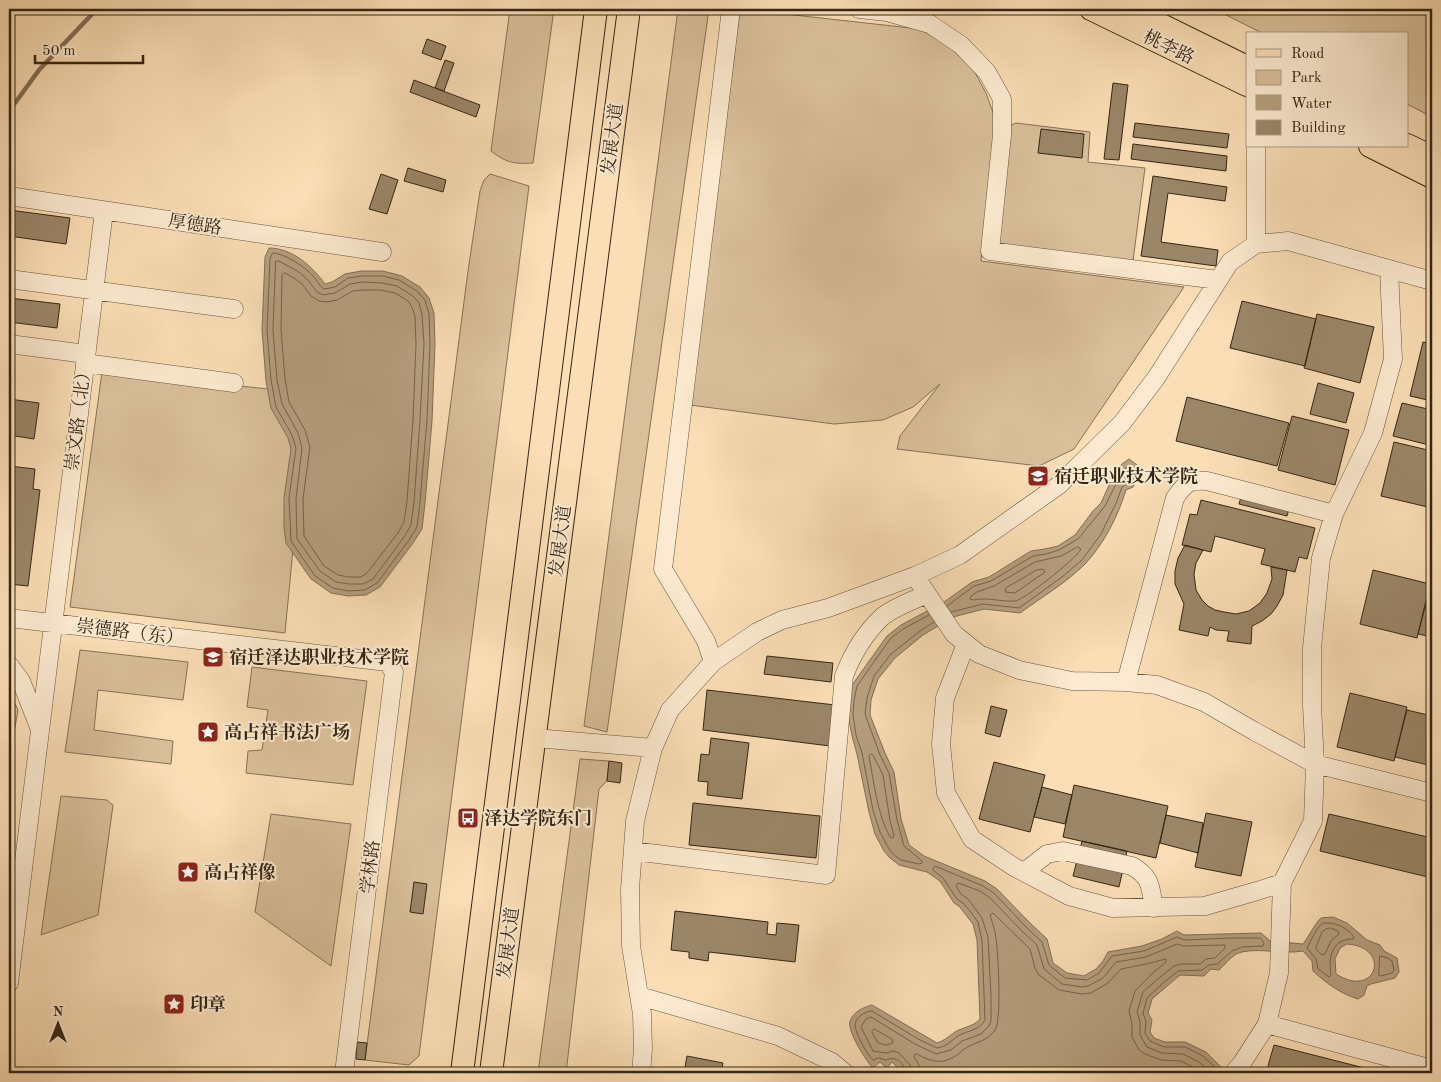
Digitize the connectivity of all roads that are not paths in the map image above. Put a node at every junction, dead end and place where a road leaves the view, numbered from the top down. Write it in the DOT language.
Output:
graph roads {
  1 [pos="596,9"];
  2 [pos="629,9"];
  3 [pos="731,9"];
  4 [pos="859,9"];
  5 [pos="1091,9"];
  6 [pos="1129,9"];
  7 [pos="1246,67"];
  8 [pos="1246,85"];
  9 [pos="1408,145"];
  10 [pos="1256,148"];
  11 [pos="1374,148"];
  12 [pos="1432,157"];
  13 [pos="1432,177"];
  14 [pos="9,196"];
  15 [pos="104,211"];
  16 [pos="1256,244"];
  17 [pos="382,252"];
  18 [pos="1388,269"];
  19 [pos="9,279"];
  20 [pos="1218,280"];
  21 [pos="1432,282"];
  22 [pos="94,290"];
  23 [pos="234,309"];
  24 [pos="9,344"];
  25 [pos="85,358"];
  26 [pos="234,383"];
  27 [pos="1334,514"];
  28 [pos="915,576"];
  29 [pos="927,594"];
  30 [pos="9,618"];
  31 [pos="53,623"];
  32 [pos="966,644"];
  33 [pos="387,662"];
  34 [pos="713,662"];
  35 [pos="9,665"];
  36 [pos="1126,682"];
  37 [pos="40,730"];
  38 [pos="534,738"];
  39 [pos="652,748"];
  40 [pos="1315,764"];
  41 [pos="1432,793"];
  42 [pos="632,852"];
  43 [pos="1024,872"];
  44 [pos="1282,883"];
  45 [pos="1154,908"];
  46 [pos="10,959"];
  47 [pos="9,983"];
  48 [pos="639,996"];
  49 [pos="1267,1024"];
  50 [pos="1432,1069"];
  51 [pos="1235,1071"];
  52 [pos="344,1073"];
  53 [pos="349,1073"];
  54 [pos="462,1073"];
  55 [pos="492,1073"];
  56 [pos="641,1073"];
  57 [pos="845,1073"];
  1 -- 54 [label="main road, 发展大道"];
  2 -- 38 [label="main road, 发展大道"];
  3 -- 34 [label="lane"];
  4 -- 20 [label="lane"];
  5 -- 8 [label="main road, 桃李路"];
  6 -- 7 [label="main road, 桃李路"];
  9 -- 12 [label="main road"];
  10 -- 16 [label="lane"];
  11 -- 13 [label="main road"];
  14 -- 15 [label="lane, 厚德路"];
  15 -- 17 [label="lane, 厚德路"];
  15 -- 22 [label="lane, 崇文路（北）"];
  16 -- 18 [label="lane"];
  16 -- 20 [label="lane"];
  18 -- 21 [label="lane"];
  18 -- 27 [label="lane"];
  19 -- 22 [label="lane"];
  20 -- 28 [label="lane"];
  22 -- 23 [label="lane"];
  22 -- 25 [label="lane, 崇文路（北）"];
  24 -- 25 [label="lane"];
  25 -- 26 [label="lane"];
  25 -- 31 [label="lane, 崇文路（北）"];
  27 -- 36 [label="lane"];
  27 -- 40 [label="lane"];
  28 -- 29 [label="lane"];
  28 -- 34 [label="lane"];
  29 -- 32 [label="lane"];
  29 -- 42 [label="lane"];
  30 -- 31 [label="lane, 崇德路（东）"];
  31 -- 33 [label="lane, 崇德路（东）"];
  31 -- 37 [label="lane, 崇文路（北）"];
  32 -- 36 [label="lane"];
  32 -- 43 [label="lane"];
  33 -- 52 [label="lane, 学林路"];
  34 -- 39 [label="lane"];
  35 -- 37 [label="lane"];
  36 -- 40 [label="lane"];
  37 -- 46 [label="lane, 崇文路（北）"];
  38 -- 39 [label="lane"];
  38 -- 55 [label="main road, 发展大道"];
  39 -- 42 [label="lane"];
  40 -- 41 [label="lane"];
  40 -- 44 [label="lane"];
  42 -- 48 [label="lane"];
  43 -- 45 [label="lane"];
  43 -- 45 [label="lane"];
  44 -- 45 [label="lane"];
  44 -- 49 [label="lane"];
  46 -- 47 [label="lane, 崇文路（北）"];
  48 -- 56 [label="lane"];
  48 -- 57 [label="lane"];
  49 -- 50 [label="lane"];
  49 -- 51 [label="lane"];
  52 -- 53 [label="lane"];
}
